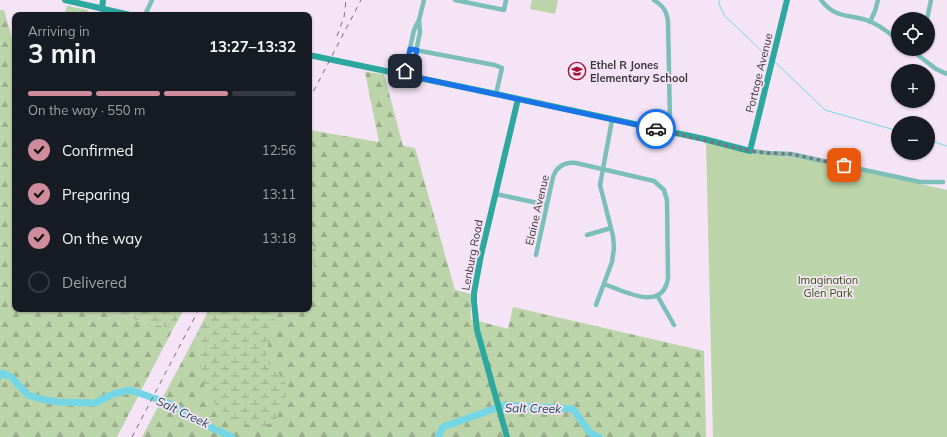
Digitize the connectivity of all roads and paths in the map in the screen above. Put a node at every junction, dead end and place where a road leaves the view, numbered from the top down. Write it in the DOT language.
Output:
graph roads {
  1 [pos="65,0"];
  2 [pos="104,0"];
  3 [pos="152,0"];
  4 [pos="424,0"];
  5 [pos="455,0"];
  6 [pos="506,0"];
  7 [pos="654,0"];
  8 [pos="787,0"];
  9 [pos="822,0"];
  10 [pos="878,0"];
  11 [pos="931,0"];
  12 [pos="102,8"];
  13 [pos="118,12"];
  14 [pos="147,12"];
  15 [pos="928,12"];
  16 [pos="419,20"];
  17 [pos="870,22"];
  18 [pos="891,35"];
  19 [pos="410,49"];
  20 [pos="417,50"];
  21 [pos="312,56"];
  22 [pos="919,56"];
  23 [pos="947,74"];
  24 [pos="408,75"];
  25 [pos="496,94"];
  26 [pos="518,99"];
  27 [pos="612,120"];
  28 [pos="669,132"];
  29 [pos="750,151"];
  30 [pos="602,169"];
  31 [pos="943,182"];
  32 [pos="496,194"];
  33 [pos="547,204"];
  34 [pos="611,228"];
  35 [pos="587,235"];
  36 [pos="536,255"];
  37 [pos="604,284"];
  38 [pos="657,295"];
  39 [pos="596,305"];
  40 [pos="674,325"];
  41 [pos="507,437"];
  1 -- 12 [label="street"];
  2 -- 12 [label="street"];
  3 -- 14 [label="street"];
  4 -- 16 [label="street"];
  5 -- 6 [label="street"];
  7 -- 28 [label="street"];
  8 -- 29 [label="street, Portage Avenue"];
  9 -- 17 [label="street"];
  10 -- 17 [label="street"];
  11 -- 15 [label="street"];
  12 -- 13 [label="street"];
  16 -- 19 [label="street"];
  16 -- 20 [label="street"];
  17 -- 18 [label="street"];
  19 -- 20 [label="street"];
  19 -- 24 [label="street"];
  20 -- 24 [label="street"];
  20 -- 25 [label="street"];
  21 -- 24 [label="street"];
  22 -- 23 [label="street"];
  24 -- 25 [label="street"];
  25 -- 26 [label="street"];
  26 -- 27 [label="street"];
  26 -- 32 [label="street, Lenburg Road"];
  27 -- 28 [label="street"];
  27 -- 30 [label="street"];
  28 -- 29 [label="street"];
  29 -- 31 [label="street"];
  30 -- 33 [label="street, Elaine Avenue"];
  30 -- 34 [label="street"];
  30 -- 38 [label="street"];
  32 -- 33 [label="street"];
  32 -- 41 [label="street, Lenburg Road"];
  33 -- 36 [label="street, Elaine Avenue"];
  34 -- 35 [label="street"];
  34 -- 37 [label="street"];
  37 -- 38 [label="street"];
  37 -- 39 [label="street"];
  38 -- 40 [label="street"];
}
